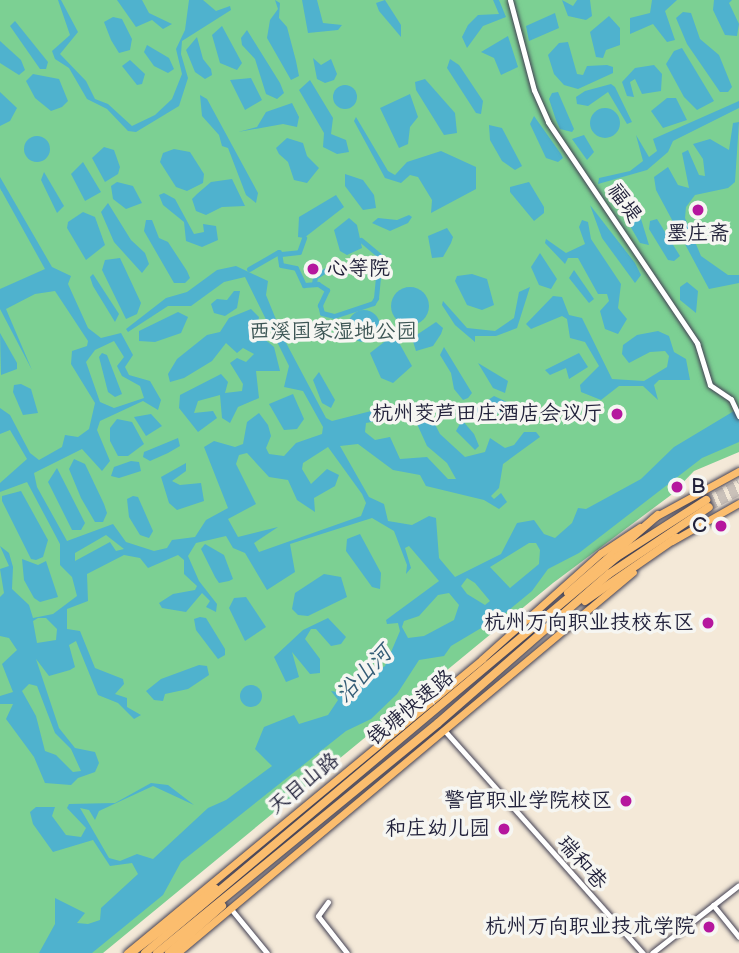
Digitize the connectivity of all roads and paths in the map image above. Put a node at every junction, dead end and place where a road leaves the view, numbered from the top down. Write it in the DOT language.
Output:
graph roads {
  1 [pos="510,0"];
  2 [pos="739,416"];
  3 [pos="739,471"];
  4 [pos="739,503"];
  5 [pos="659,515"];
  6 [pos="676,538"];
  7 [pos="536,625"];
  8 [pos="533,641"];
  9 [pos="444,730"];
  10 [pos="269,856"];
  11 [pos="739,884"];
  12 [pos="328,902"];
  13 [pos="713,905"];
  14 [pos="231,909"];
  15 [pos="739,937"];
  16 [pos="129,953"];
  17 [pos="145,953"];
  18 [pos="157,953"];
  19 [pos="169,953"];
  20 [pos="177,953"];
  21 [pos="267,953"];
  22 [pos="346,953"];
  23 [pos="643,953"];
  24 [pos="652,953"];
  1 -- 2 [label="street, 福堤"];
  3 -- 5 [label="main road, 天目山路"];
  4 -- 6 [label="main road"];
  5 -- 7 [label="highway"];
  5 -- 16 [label="main road, 天目山路"];
  6 -- 8 [label="highway"];
  6 -- 9 [label="main road"];
  7 -- 8 [label="highway, 钱塘快速路"];
  7 -- 10 [label="highway, 钱塘快速路"];
  8 -- 10 [label="highway, 钱塘快速路"];
  9 -- 14 [label="main road"];
  9 -- 23 [label="street, 瑞和巷"];
  10 -- 16 [label="highway"];
  10 -- 17 [label="highway, 钱塘快速路"];
  10 -- 18 [label="highway, 钱塘快速路"];
  10 -- 19 [label="highway"];
  11 -- 13 [label="street"];
  12 -- 22 [label="street"];
  13 -- 15 [label="street"];
  13 -- 24 [label="street"];
  14 -- 20 [label="main road"];
  14 -- 21 [label="street"];
}
